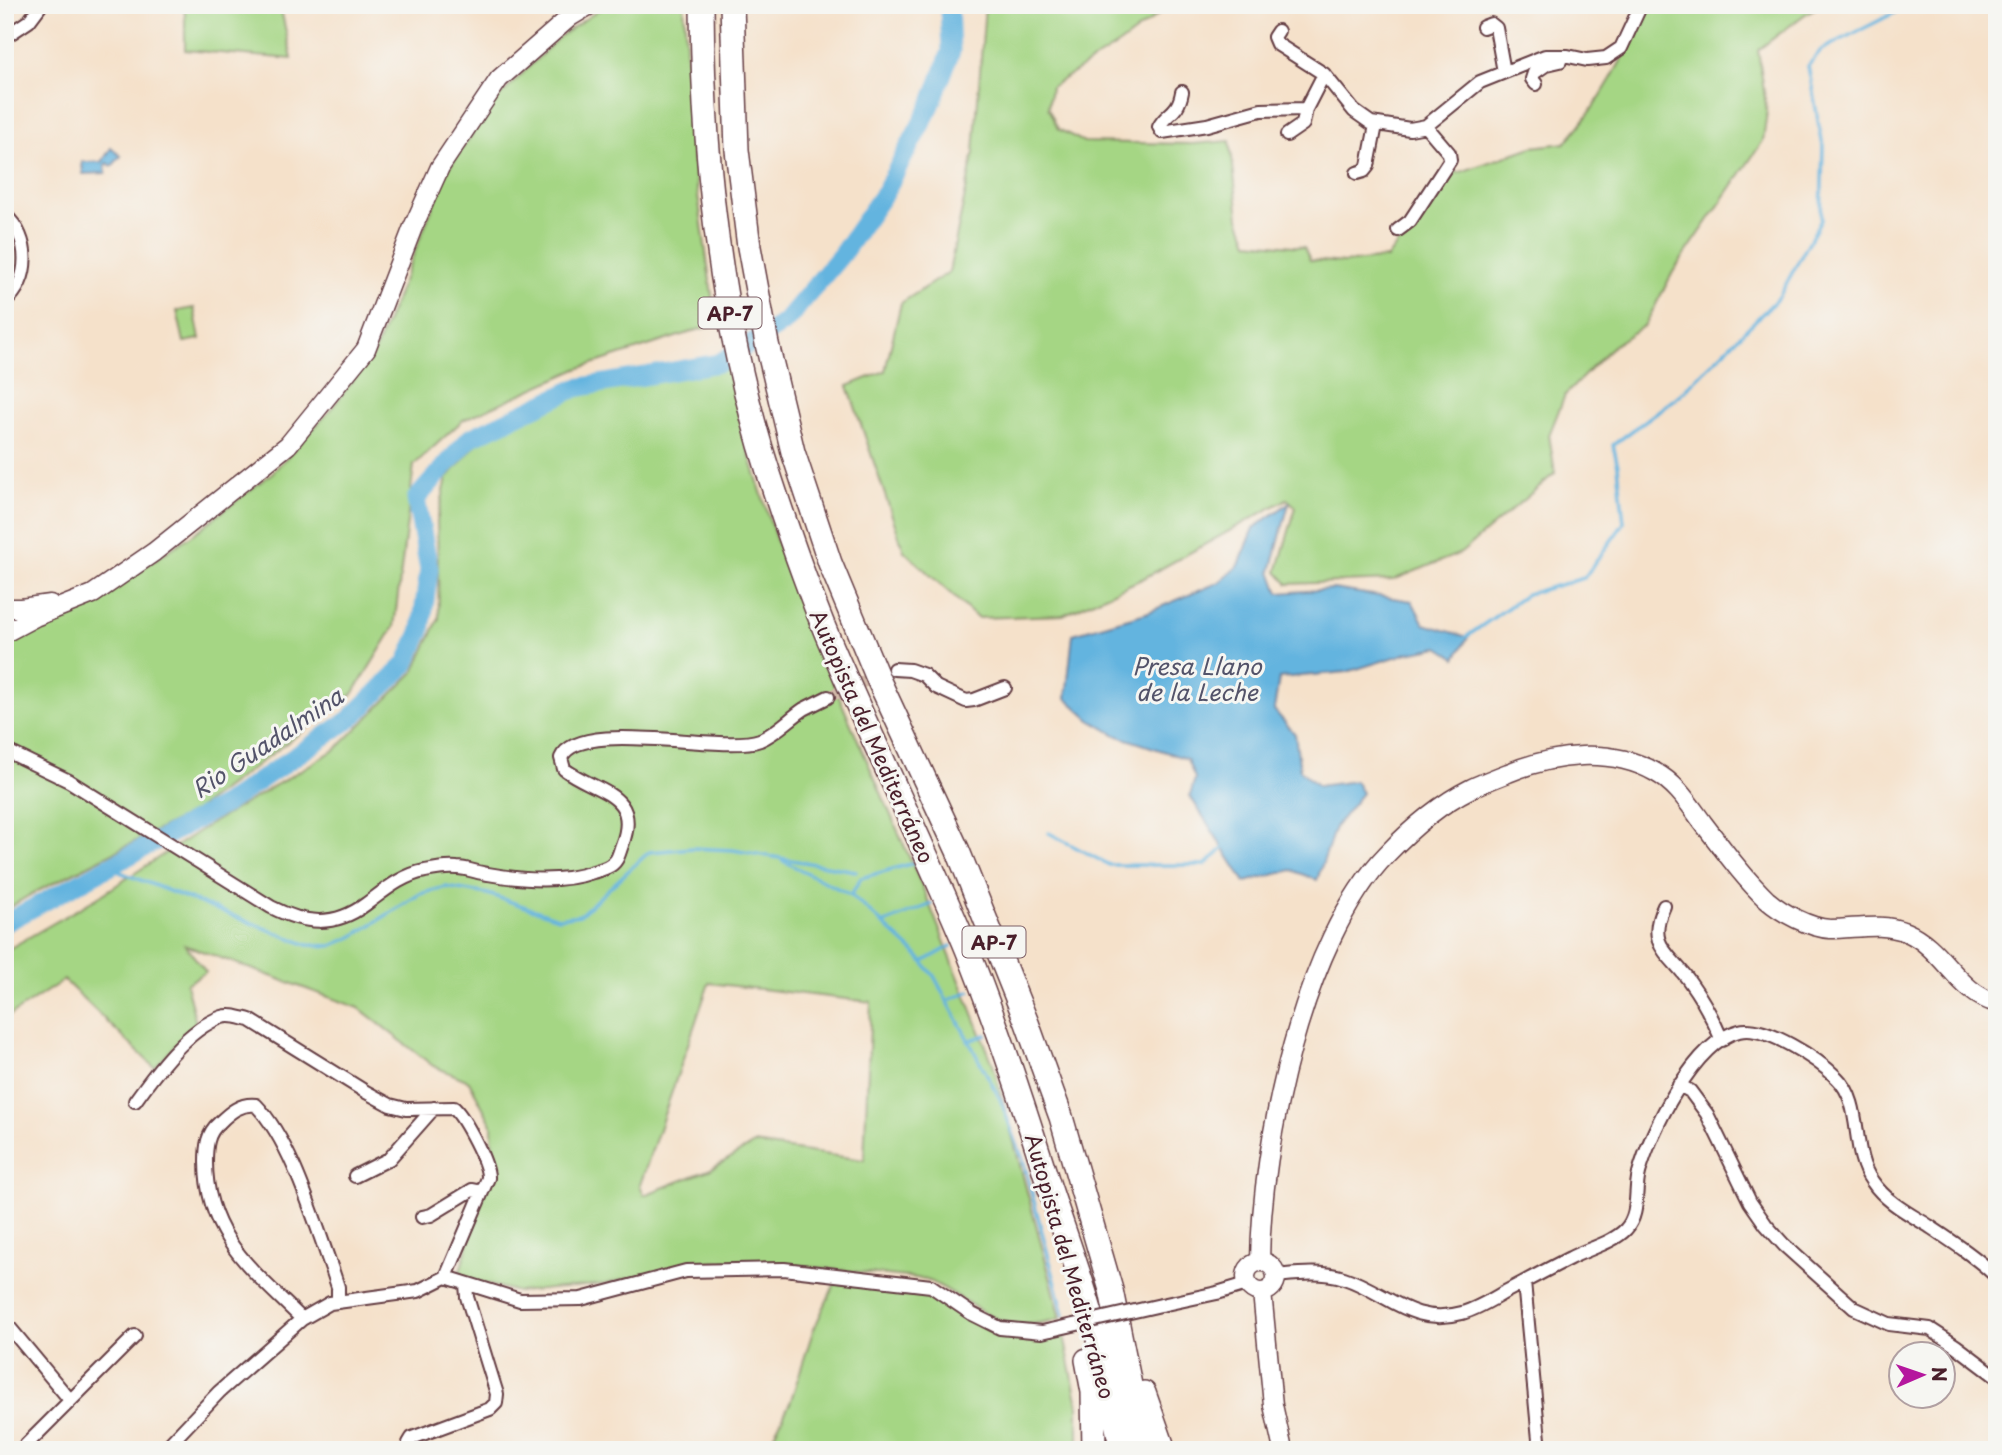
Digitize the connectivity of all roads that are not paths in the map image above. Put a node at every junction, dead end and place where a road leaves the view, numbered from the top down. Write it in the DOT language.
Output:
graph roads {
  1 [pos="41,5"];
  2 [pos="590,5"];
  3 [pos="702,5"];
  4 [pos="732,5"];
  5 [pos="1642,5"];
  6 [pos="1483,27"];
  7 [pos="1278,31"];
  8 [pos="5,37"];
  9 [pos="1586,46"];
  10 [pos="1574,57"];
  11 [pos="1504,72"];
  12 [pos="1324,74"];
  13 [pos="1536,84"];
  14 [pos="1182,92"];
  15 [pos="1306,109"];
  16 [pos="1376,125"];
  17 [pos="1426,127"];
  18 [pos="1287,135"];
  19 [pos="1357,173"];
  20 [pos="5,215"];
  21 [pos="1398,230"];
  22 [pos="5,302"];
  23 [pos="118,577"];
  24 [pos="5,608"];
  25 [pos="5,633"];
  26 [pos="894,669"];
  27 [pos="1005,688"];
  28 [pos="828,696"];
  29 [pos="5,747"];
  30 [pos="1664,906"];
  31 [pos="1997,1003"];
  32 [pos="1722,1040"];
  33 [pos="1679,1085"];
  34 [pos="135,1101"];
  35 [pos="1023,1103"];
  36 [pos="433,1108"];
  37 [pos="355,1176"];
  38 [pos="482,1192"];
  39 [pos="422,1217"];
  40 [pos="1260,1262"];
  41 [pos="1276,1276"];
  42 [pos="446,1277"];
  43 [pos="1997,1277"];
  44 [pos="1524,1282"];
  45 [pos="466,1284"];
  46 [pos="1255,1288"];
  47 [pos="1082,1290"];
  48 [pos="1111,1290"];
  49 [pos="338,1301"];
  50 [pos="302,1319"];
  51 [pos="5,1322"];
  52 [pos="135,1336"];
  53 [pos="1997,1377"];
  54 [pos="70,1400"];
  55 [pos="21,1450"];
  56 [pos="164,1450"];
  57 [pos="411,1450"];
  58 [pos="1094,1450"];
  59 [pos="1111,1450"];
  60 [pos="1122,1450"];
  61 [pos="1143,1450"];
  62 [pos="1164,1450"];
  63 [pos="1283,1450"];
  64 [pos="1540,1450"];
  1 -- 8 [label="street"];
  2 -- 23 [label="street"];
  3 -- 35 [label="highway, Autopista del Mediterráneo / AP-7"];
  4 -- 48 [label="highway, Autopista del Mediterráneo / AP-7"];
  5 -- 10 [label="street"];
  6 -- 11 [label="street"];
  7 -- 12 [label="street"];
  9 -- 10 [label="street"];
  10 -- 11 [label="street"];
  10 -- 13 [label="street"];
  11 -- 17 [label="street"];
  12 -- 15 [label="street"];
  12 -- 16 [label="street"];
  14 -- 15 [label="street"];
  15 -- 18 [label="street"];
  16 -- 17 [label="street"];
  16 -- 19 [label="street"];
  17 -- 21 [label="street"];
  20 -- 22 [label="street"];
  23 -- 24 [label="street"];
  23 -- 25 [label="street"];
  26 -- 27 [label="street"];
  28 -- 29 [label="street"];
  30 -- 32 [label="street"];
  31 -- 40 [label="street"];
  32 -- 33 [label="street"];
  32 -- 43 [label="street"];
  33 -- 44 [label="street"];
  33 -- 53 [label="street"];
  34 -- 36 [label="street"];
  35 -- 47 [label="highway, Autopista del Mediterráneo / AP-7"];
  35 -- 58 [label="highway"];
  36 -- 37 [label="street"];
  36 -- 38 [label="street"];
  38 -- 39 [label="street"];
  38 -- 42 [label="street"];
  40 -- 41 [label="street"];
  40 -- 46 [label="street"];
  41 -- 44 [label="street"];
  41 -- 46 [label="street"];
  42 -- 45 [label="street"];
  42 -- 49 [label="street"];
  44 -- 64 [label="street"];
  45 -- 46 [label="street, bridge"];
  45 -- 57 [label="street"];
  46 -- 63 [label="street"];
  47 -- 59 [label="highway"];
  47 -- 60 [label="highway, Autopista del Mediterráneo / AP-7"];
  48 -- 61 [label="highway, Autopista del Mediterráneo / AP-7"];
  48 -- 62 [label="highway"];
  49 -- 50 [label="street"];
  49 -- 50 [label="street"];
  50 -- 56 [label="street"];
  51 -- 54 [label="street"];
  52 -- 54 [label="street"];
  54 -- 55 [label="street"];
}
